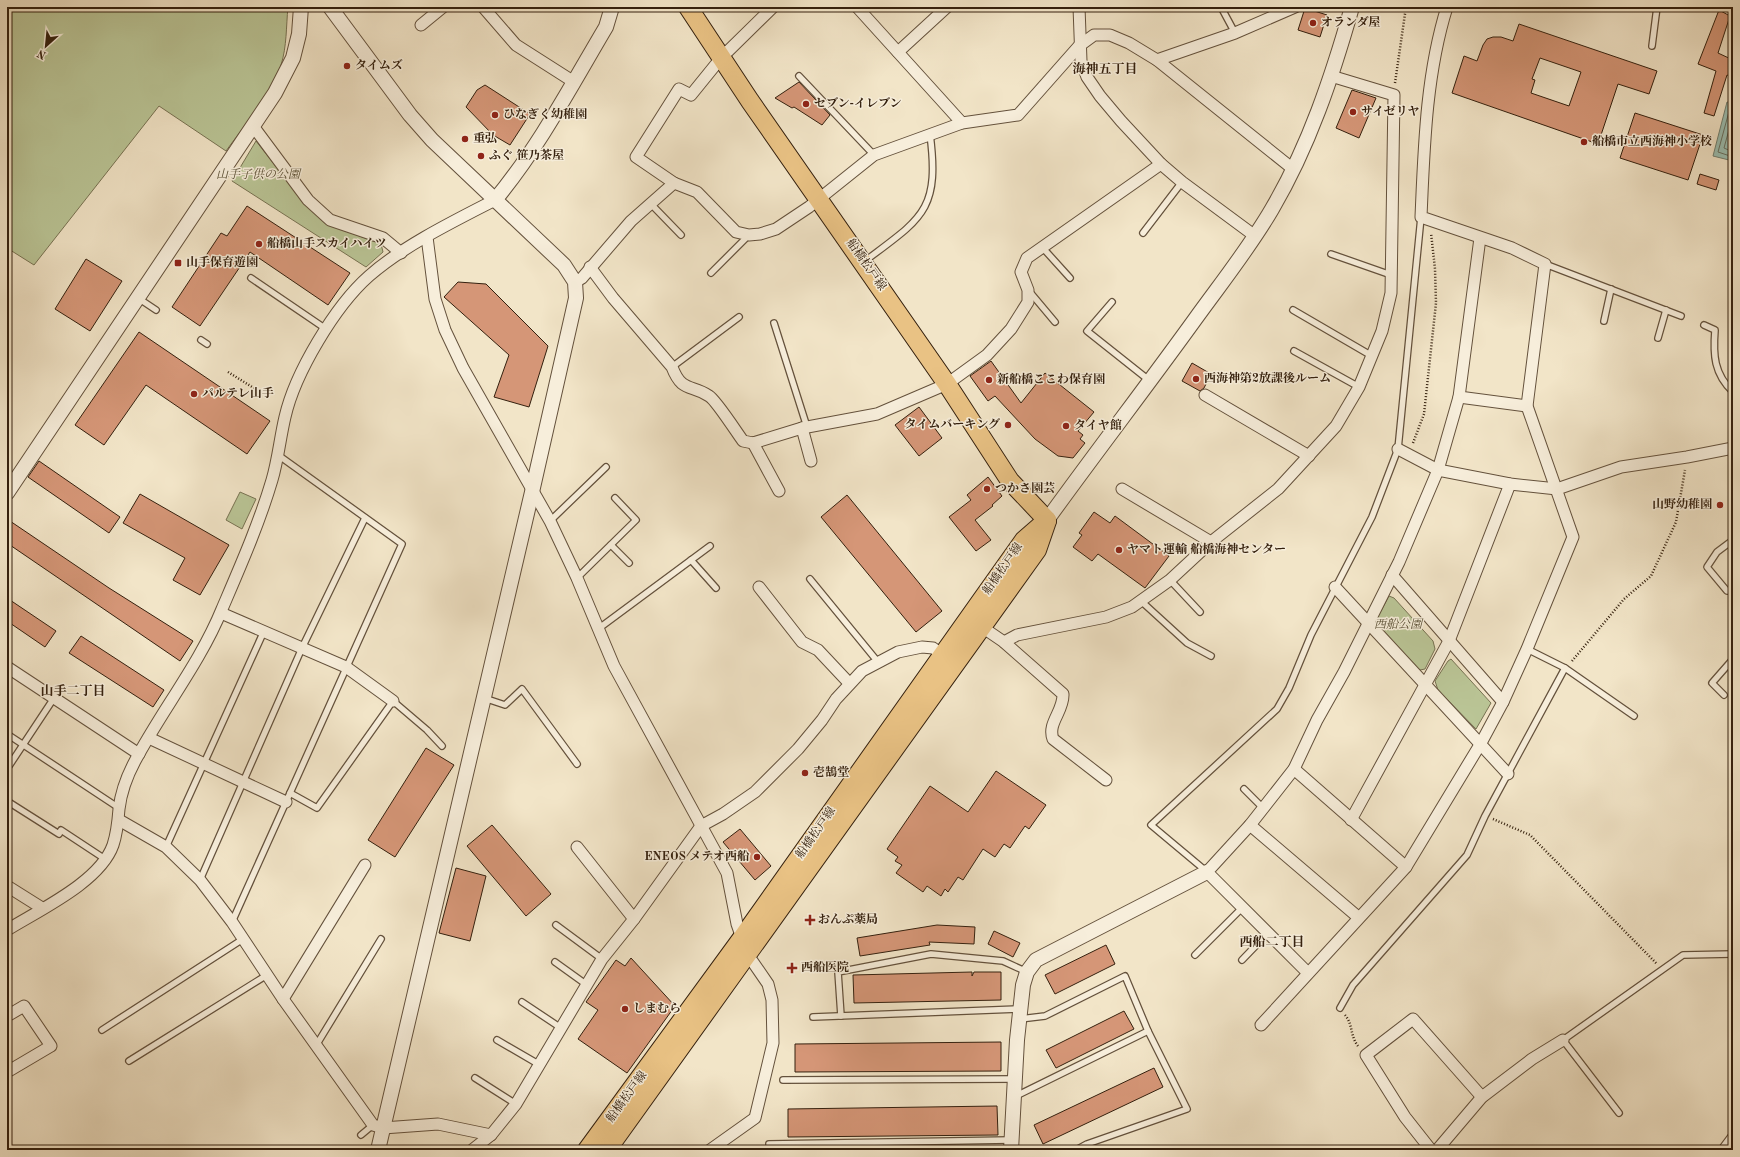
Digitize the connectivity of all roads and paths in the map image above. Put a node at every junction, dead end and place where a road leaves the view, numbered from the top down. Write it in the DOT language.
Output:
graph roads {
  1 [pos="301,7"];
  2 [pos="330,7"];
  3 [pos="443,7"];
  4 [pos="483,7"];
  5 [pos="612,7"];
  6 [pos="688,7"];
  7 [pos="773,7"];
  8 [pos="857,7"];
  9 [pos="947,7"];
  10 [pos="1079,7"];
  11 [pos="1222,7"];
  12 [pos="1295,7"];
  13 [pos="1352,7"];
  14 [pos="1406,7"];
  15 [pos="1447,7"];
  16 [pos="1656,7"];
  17 [pos="1729,7"];
  18 [pos="1733,15"];
  19 [pos="421,25"];
  20 [pos="1236,33"];
  21 [pos="1079,46"];
  22 [pos="1652,46"];
  23 [pos="898,52"];
  24 [pos="720,58"];
  25 [pos="1157,60"];
  26 [pos="798,76"];
  27 [pos="1331,76"];
  28 [pos="574,82"];
  29 [pos="1394,95"];
  30 [pos="962,123"];
  31 [pos="253,126"];
  32 [pos="930,134"];
  33 [pos="874,155"];
  34 [pos="1161,164"];
  35 [pos="1293,169"];
  36 [pos="1182,182"];
  37 [pos="674,183"];
  38 [pos="819,199"];
  39 [pos="495,200"];
  40 [pos="650,203"];
  41 [pos="1425,218"];
  42 [pos="1143,233"];
  43 [pos="681,235"];
  44 [pos="749,235"];
  45 [pos="1255,236"];
  46 [pos="427,237"];
  47 [pos="1480,238"];
  48 [pos="1042,247"];
  49 [pos="401,253"];
  50 [pos="1331,254"];
  51 [pos="863,262"];
  52 [pos="1545,264"];
  53 [pos="590,267"];
  54 [pos="711,273"];
  55 [pos="1392,275"];
  56 [pos="251,278"];
  57 [pos="1070,278"];
  58 [pos="575,282"];
  59 [pos="1611,289"];
  60 [pos="1028,290"];
  61 [pos="138,298"];
  62 [pos="1112,302"];
  63 [pos="156,310"];
  64 [pos="1293,310"];
  65 [pos="1666,310"];
  66 [pos="1681,316"];
  67 [pos="739,317"];
  68 [pos="1604,321"];
  69 [pos="1054,322"];
  70 [pos="774,323"];
  71 [pos="1704,325"];
  72 [pos="326,330"];
  73 [pos="1658,338"];
  74 [pos="201,340"];
  75 [pos="207,344"];
  76 [pos="1294,351"];
  77 [pos="1372,356"];
  78 [pos="672,367"];
  79 [pos="228,372"];
  80 [pos="1150,381"];
  81 [pos="947,384"];
  82 [pos="1359,387"];
  83 [pos="257,390"];
  84 [pos="1733,392"];
  85 [pos="1205,395"];
  86 [pos="1459,397"];
  87 [pos="1527,406"];
  88 [pos="805,427"];
  89 [pos="753,443"];
  90 [pos="1733,448"];
  91 [pos="1398,449"];
  92 [pos="278,455"];
  93 [pos="1409,455"];
  94 [pos="1309,456"];
  95 [pos="1687,457"];
  96 [pos="811,461"];
  97 [pos="606,467"];
  98 [pos="1438,470"];
  99 [pos="1510,484"];
  100 [pos="1122,489"];
  101 [pos="1557,489"];
  102 [pos="779,491"];
  103 [pos="532,492"];
  104 [pos="7,493"];
  105 [pos="615,498"];
  106 [pos="365,518"];
  107 [pos="1047,520"];
  108 [pos="550,522"];
  109 [pos="1733,540"];
  110 [pos="1211,542"];
  111 [pos="611,545"];
  112 [pos="710,546"];
  113 [pos="691,560"];
  114 [pos="629,563"];
  115 [pos="1392,576"];
  116 [pos="577,578"];
  117 [pos="810,579"];
  118 [pos="1170,580"];
  119 [pos="759,587"];
  120 [pos="1335,587"];
  121 [pos="716,588"];
  122 [pos="1733,592"];
  123 [pos="1141,601"];
  124 [pos="1200,612"];
  125 [pos="221,613"];
  126 [pos="1369,623"];
  127 [pos="982,627"];
  128 [pos="598,629"];
  129 [pos="264,631"];
  130 [pos="1450,641"];
  131 [pos="1004,642"];
  132 [pos="302,648"];
  133 [pos="1527,650"];
  134 [pos="943,655"];
  135 [pos="1211,656"];
  136 [pos="1733,659"];
  137 [pos="878,662"];
  138 [pos="7,667"];
  139 [pos="346,667"];
  140 [pos="1565,668"];
  141 [pos="849,683"];
  142 [pos="1426,684"];
  143 [pos="1724,695"];
  144 [pos="54,698"];
  145 [pos="484,698"];
  146 [pos="393,701"];
  147 [pos="1502,702"];
  148 [pos="1634,716"];
  149 [pos="7,734"];
  150 [pos="149,738"];
  151 [pos="1481,743"];
  152 [pos="23,744"];
  153 [pos="442,746"];
  154 [pos="139,754"];
  155 [pos="203,763"];
  156 [pos="577,764"];
  157 [pos="1294,769"];
  158 [pos="7,770"];
  159 [pos="1508,774"];
  160 [pos="1106,780"];
  161 [pos="244,782"];
  162 [pos="1244,789"];
  163 [pos="288,798"];
  164 [pos="7,801"];
  165 [pos="119,808"];
  166 [pos="1263,808"];
  167 [pos="1485,816"];
  168 [pos="119,820"];
  169 [pos="1351,820"];
  170 [pos="1250,825"];
  171 [pos="701,826"];
  172 [pos="166,847"];
  173 [pos="577,847"];
  174 [pos="105,859"];
  175 [pos="365,865"];
  176 [pos="1406,867"];
  177 [pos="1207,872"];
  178 [pos="200,880"];
  179 [pos="7,886"];
  180 [pos="1243,907"];
  181 [pos="42,908"];
  182 [pos="1358,917"];
  183 [pos="634,919"];
  184 [pos="232,922"];
  185 [pos="556,925"];
  186 [pos="7,930"];
  187 [pos="1268,933"];
  188 [pos="742,938"];
  189 [pos="243,939"];
  190 [pos="381,939"];
  191 [pos="1733,954"];
  192 [pos="748,955"];
  193 [pos="1196,955"];
  194 [pos="602,959"];
  195 [pos="1242,960"];
  196 [pos="555,962"];
  197 [pos="1662,969"];
  198 [pos="1026,972"];
  199 [pos="1308,973"];
  200 [pos="267,975"];
  201 [pos="587,985"];
  202 [pos="283,999"];
  203 [pos="522,1002"];
  204 [pos="1340,1008"];
  205 [pos="1020,1014"];
  206 [pos="7,1016"];
  207 [pos="841,1016"];
  208 [pos="813,1017"];
  209 [pos="1261,1025"];
  210 [pos="561,1028"];
  211 [pos="102,1030"];
  212 [pos="1148,1031"];
  213 [pos="1352,1037"];
  214 [pos="497,1040"];
  215 [pos="1562,1040"];
  216 [pos="316,1044"];
  217 [pos="129,1061"];
  218 [pos="540,1065"];
  219 [pos="7,1072"];
  220 [pos="474,1078"];
  221 [pos="1015,1079"];
  222 [pos="783,1080"];
  223 [pos="1014,1096"];
  224 [pos="1482,1097"];
  225 [pos="516,1104"];
  226 [pos="1619,1113"];
  227 [pos="378,1127"];
  228 [pos="491,1134"];
  229 [pos="361,1135"];
  230 [pos="1733,1138"];
  231 [pos="769,1144"];
  232 [pos="1012,1145"];
  233 [pos="378,1150"];
  234 [pos="472,1150"];
  235 [pos="587,1150"];
  236 [pos="607,1150"];
  237 [pos="710,1150"];
  238 [pos="1076,1150"];
  239 [pos="1432,1150"];
  240 [pos="1438,1150"];
  241 [pos="1724,1150"];
  1 -- 31 [label="street"];
  2 -- 39 [label="street"];
  3 -- 19 [label="street"];
  4 -- 28 [label="street"];
  5 -- 28 [label="street"];
  6 -- 24 [label="main road, 船橋松戸線"];
  7 -- 24 [label="street"];
  8 -- 23 [label="street"];
  9 -- 23 [label="street"];
  10 -- 21 [label="street"];
  11 -- 20 [label="lane"];
  12 -- 20 [label="street"];
  13 -- 27 [label="street"];
  14 -- 29 [label="path"];
  15 -- 41 [label="street"];
  16 -- 22 [label="lane"];
  17 -- 18 [label="path"];
  20 -- 25 [label="street"];
  21 -- 25 [label="street"];
  21 -- 30 [label="street"];
  21 -- 34 [label="street"];
  23 -- 30 [label="street"];
  24 -- 37 [label="street"];
  24 -- 38 [label="main road, 船橋松戸線"];
  25 -- 35 [label="street"];
  26 -- 33 [label="lane"];
  27 -- 29 [label="street"];
  27 -- 35 [label="street"];
  28 -- 39 [label="street"];
  29 -- 55 [label="street"];
  30 -- 32 [label="street"];
  31 -- 49 [label="street"];
  31 -- 61 [label="street"];
  32 -- 33 [label="street"];
  32 -- 51 [label="lane"];
  33 -- 38 [label="street"];
  34 -- 36 [label="street"];
  34 -- 48 [label="street"];
  35 -- 45 [label="street"];
  36 -- 42 [label="lane"];
  36 -- 45 [label="street"];
  37 -- 40 [label="street"];
  37 -- 44 [label="street"];
  38 -- 44 [label="street"];
  38 -- 51 [label="main road, 船橋松戸線"];
  39 -- 46 [label="street"];
  39 -- 58 [label="street"];
  40 -- 43 [label="lane"];
  40 -- 53 [label="street"];
  41 -- 47 [label="street"];
  41 -- 91 [label="lane"];
  41 -- 93 [label="path"];
  44 -- 54 [label="lane"];
  45 -- 80 [label="street"];
  46 -- 49 [label="street"];
  46 -- 103 [label="street"];
  47 -- 52 [label="street"];
  47 -- 86 [label="street"];
  48 -- 57 [label="lane"];
  48 -- 60 [label="street"];
  49 -- 72 [label="street"];
  50 -- 55 [label="lane"];
  51 -- 81 [label="main road, 船橋松戸線"];
  52 -- 59 [label="lane"];
  52 -- 87 [label="street"];
  53 -- 58 [label="street"];
  53 -- 78 [label="street"];
  55 -- 77 [label="street"];
  56 -- 72 [label="lane"];
  58 -- 103 [label="street"];
  59 -- 65 [label="lane"];
  59 -- 68 [label="lane"];
  60 -- 69 [label="lane"];
  60 -- 81 [label="street"];
  61 -- 63 [label="lane"];
  61 -- 104 [label="street"];
  62 -- 80 [label="lane"];
  64 -- 77 [label="lane"];
  65 -- 66 [label="lane"];
  65 -- 73 [label="lane"];
  67 -- 78 [label="lane"];
  70 -- 88 [label="lane"];
  71 -- 84 [label="lane"];
  72 -- 92 [label="street"];
  74 -- 75 [label="lane"];
  76 -- 82 [label="lane"];
  77 -- 82 [label="street"];
  78 -- 89 [label="street"];
  79 -- 83 [label="path"];
  80 -- 107 [label="street"];
  81 -- 88 [label="street"];
  81 -- 107 [label="main road, 船橋松戸線"];
  82 -- 94 [label="street"];
  85 -- 94 [label="street"];
  86 -- 87 [label="street"];
  86 -- 98 [label="street"];
  87 -- 101 [label="street"];
  88 -- 89 [label="street"];
  88 -- 96 [label="street"];
  89 -- 102 [label="street"];
  90 -- 95 [label="street"];
  91 -- 93 [label="street"];
  91 -- 120 [label="lane"];
  92 -- 106 [label="lane"];
  92 -- 125 [label="street"];
  93 -- 98 [label="street"];
  94 -- 110 [label="street"];
  95 -- 101 [label="street"];
  95 -- 140 [label="path"];
  97 -- 108 [label="lane"];
  98 -- 99 [label="street"];
  98 -- 115 [label="street"];
  99 -- 101 [label="street"];
  99 -- 130 [label="street"];
  100 -- 110 [label="street"];
  101 -- 133 [label="street"];
  103 -- 108 [label="street"];
  103 -- 145 [label="street"];
  105 -- 111 [label="lane"];
  106 -- 132 [label="lane"];
  106 -- 139 [label="lane"];
  107 -- 127 [label="main road, 船橋松戸線"];
  107 -- 134 [label="main road, 船橋松戸線"];
  108 -- 116 [label="street"];
  109 -- 122 [label="lane"];
  110 -- 118 [label="street"];
  111 -- 114 [label="lane"];
  111 -- 116 [label="lane"];
  112 -- 113 [label="lane"];
  113 -- 121 [label="lane"];
  113 -- 128 [label="lane"];
  115 -- 126 [label="street"];
  115 -- 130 [label="street"];
  116 -- 128 [label="street"];
  117 -- 137 [label="lane"];
  118 -- 123 [label="street"];
  118 -- 124 [label="lane"];
  119 -- 141 [label="street"];
  120 -- 126 [label="street"];
  120 -- 177 [label="lane"];
  123 -- 131 [label="street"];
  123 -- 135 [label="lane"];
  125 -- 129 [label="street"];
  125 -- 150 [label="street"];
  126 -- 142 [label="street"];
  126 -- 157 [label="street"];
  127 -- 131 [label="street"];
  127 -- 192 [label="main road, 船橋松戸線"];
  128 -- 171 [label="street"];
  129 -- 132 [label="street"];
  129 -- 155 [label="lane"];
  130 -- 142 [label="street"];
  130 -- 147 [label="street"];
  131 -- 160 [label="street"];
  132 -- 139 [label="street"];
  132 -- 161 [label="lane"];
  133 -- 140 [label="lane"];
  133 -- 147 [label="street"];
  134 -- 137 [label="street"];
  134 -- 188 [label="main road, 船橋松戸線"];
  136 -- 143 [label="lane"];
  137 -- 141 [label="street"];
  138 -- 144 [label="street"];
  139 -- 146 [label="street"];
  139 -- 163 [label="lane"];
  140 -- 148 [label="lane"];
  140 -- 159 [label="lane"];
  141 -- 171 [label="street"];
  142 -- 151 [label="street"];
  142 -- 169 [label="street"];
  144 -- 152 [label="lane"];
  144 -- 154 [label="street"];
  145 -- 156 [label="lane"];
  145 -- 227 [label="street"];
  146 -- 153 [label="lane"];
  146 -- 163 [label="lane"];
  147 -- 151 [label="street"];
  149 -- 152 [label="lane"];
  150 -- 154 [label="street"];
  150 -- 155 [label="street"];
  151 -- 159 [label="street"];
  151 -- 176 [label="street"];
  152 -- 158 [label="lane"];
  152 -- 165 [label="lane"];
  154 -- 165 [label="street"];
  155 -- 161 [label="street"];
  155 -- 172 [label="lane"];
  157 -- 166 [label="street"];
  157 -- 169 [label="street"];
  159 -- 167 [label="lane"];
  161 -- 163 [label="street"];
  161 -- 178 [label="lane"];
  162 -- 166 [label="lane"];
  163 -- 184 [label="lane"];
  164 -- 174 [label="lane"];
  165 -- 168 [label="street"];
  166 -- 170 [label="street"];
  167 -- 197 [label="path"];
  167 -- 204 [label="lane"];
  168 -- 172 [label="street"];
  168 -- 174 [label="street"];
  169 -- 176 [label="street"];
  170 -- 177 [label="street"];
  170 -- 182 [label="street"];
  171 -- 183 [label="street"];
  171 -- 188 [label="street"];
  172 -- 178 [label="street"];
  173 -- 183 [label="street"];
  174 -- 181 [label="street"];
  175 -- 202 [label="street"];
  176 -- 182 [label="street"];
  177 -- 180 [label="street"];
  177 -- 198 [label="street"];
  178 -- 184 [label="street"];
  179 -- 181 [label="street"];
  180 -- 187 [label="street"];
  180 -- 193 [label="lane"];
  181 -- 186 [label="street"];
  182 -- 199 [label="street"];
  183 -- 194 [label="street"];
  184 -- 189 [label="street"];
  185 -- 194 [label="lane"];
  187 -- 195 [label="lane"];
  187 -- 199 [label="street"];
  188 -- 192 [label="street"];
  188 -- 235 [label="main road, 船橋松戸線"];
  189 -- 200 [label="street"];
  189 -- 211 [label="lane"];
  190 -- 216 [label="lane"];
  191 -- 197 [label="lane"];
  192 -- 236 [label="main road, 船橋松戸線"];
  192 -- 237 [label="street"];
  194 -- 201 [label="street"];
  196 -- 201 [label="lane"];
  197 -- 215 [label="lane"];
  198 -- 205 [label="street"];
  198 -- 207 [label="lane"];
  199 -- 209 [label="street"];
  200 -- 202 [label="street"];
  200 -- 217 [label="lane"];
  201 -- 210 [label="street"];
  202 -- 216 [label="street"];
  203 -- 210 [label="lane"];
  204 -- 213 [label="path"];
  205 -- 207 [label="lane"];
  205 -- 212 [label="lane"];
  205 -- 221 [label="street"];
  206 -- 219 [label="street"];
  207 -- 208 [label="lane"];
  210 -- 218 [label="street"];
  212 -- 223 [label="lane"];
  212 -- 238 [label="lane"];
  214 -- 218 [label="lane"];
  215 -- 224 [label="street"];
  215 -- 226 [label="lane"];
  216 -- 227 [label="street"];
  218 -- 225 [label="street"];
  220 -- 225 [label="lane"];
  221 -- 222 [label="lane"];
  221 -- 223 [label="street"];
  223 -- 232 [label="street"];
  224 -- 239 [label="street"];
  224 -- 240 [label="street"];
  225 -- 228 [label="street"];
  227 -- 228 [label="street"];
  227 -- 229 [label="lane"];
  227 -- 233 [label="street"];
  228 -- 234 [label="street"];
  230 -- 241 [label="street"];
  231 -- 232 [label="lane"];
}
